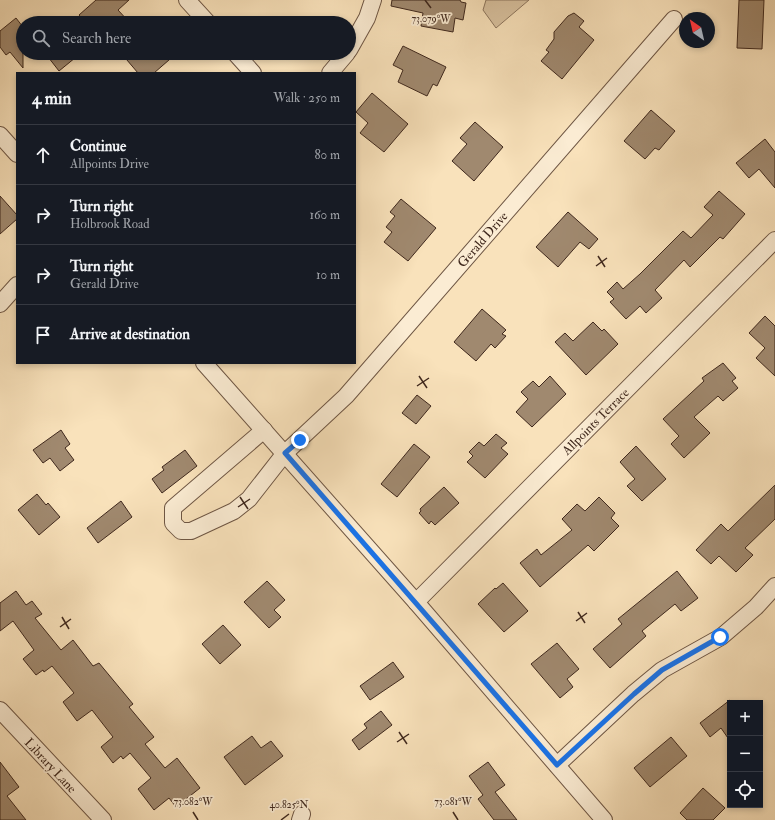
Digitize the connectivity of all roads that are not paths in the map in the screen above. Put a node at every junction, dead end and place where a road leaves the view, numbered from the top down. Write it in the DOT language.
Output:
graph roads {
  1 [pos="187,0"];
  2 [pos="373,0"];
  3 [pos="202,16"];
  4 [pos="674,18"];
  5 [pos="356,37"];
  6 [pos="241,60"];
  7 [pos="341,60"];
  8 [pos="252,72"];
  9 [pos="331,72"];
  10 [pos="0,135"];
  11 [pos="16,153"];
  12 [pos="775,240"];
  13 [pos="16,286"];
  14 [pos="0,304"];
  15 [pos="205,364"];
  16 [pos="264,430"];
  17 [pos="285,453"];
  18 [pos="775,586"];
  19 [pos="416,602"];
  20 [pos="0,710"];
  21 [pos="557,765"];
  22 [pos="102,820"];
  23 [pos="604,820"];
  1 -- 3 [label="street"];
  2 -- 5 [label="street"];
  4 -- 17 [label="street, Gerald Drive"];
  6 -- 8 [label="street"];
  7 -- 9 [label="street"];
  10 -- 11 [label="street"];
  12 -- 19 [label="street, Allpoints Terrace"];
  13 -- 14 [label="street"];
  15 -- 16 [label="street"];
  16 -- 17 [label="street"];
  16 -- 17 [label="street, Gerald Drive"];
  17 -- 19 [label="street"];
  18 -- 21 [label="street"];
  19 -- 21 [label="street"];
  20 -- 22 [label="street, Library Lane"];
  21 -- 23 [label="street"];
}
